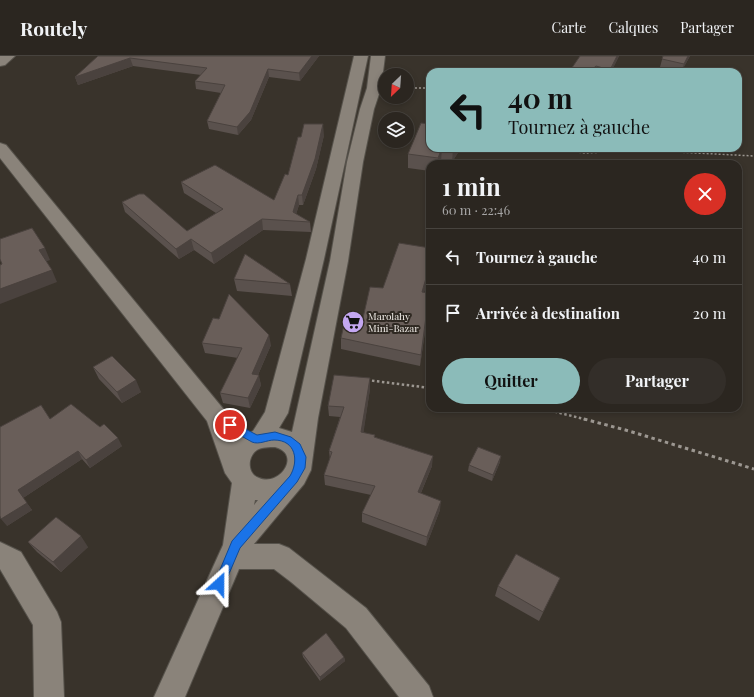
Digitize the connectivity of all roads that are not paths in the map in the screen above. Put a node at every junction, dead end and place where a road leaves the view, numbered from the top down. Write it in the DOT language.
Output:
graph roads {
  1 [pos="8,56"];
  2 [pos="361,56"];
  3 [pos="378,56"];
  4 [pos="0,62"];
  5 [pos="358,108"];
  6 [pos="0,148"];
  7 [pos="336,162"];
  8 [pos="355,162"];
  9 [pos="217,418"];
  10 [pos="259,438"];
  11 [pos="297,468"];
  12 [pos="241,478"];
  13 [pos="234,550"];
  14 [pos="0,554"];
  15 [pos="49,697"];
  16 [pos="169,697"];
  17 [pos="418,697"];
  1 -- 4 [label="street"];
  2 -- 5 [label="street"];
  3 -- 5 [label="street"];
  5 -- 7 [label="street"];
  5 -- 8 [label="street"];
  6 -- 9 [label="street"];
  7 -- 8 [label="street"];
  7 -- 10 [label="street"];
  8 -- 11 [label="street"];
  9 -- 10 [label="street"];
  9 -- 12 [label="street"];
  10 -- 11 [label="street"];
  10 -- 12 [label="street"];
  11 -- 12 [label="street"];
  11 -- 13 [label="street"];
  12 -- 13 [label="street"];
  13 -- 16 [label="street"];
  13 -- 17 [label="street"];
  14 -- 15 [label="street"];
}
